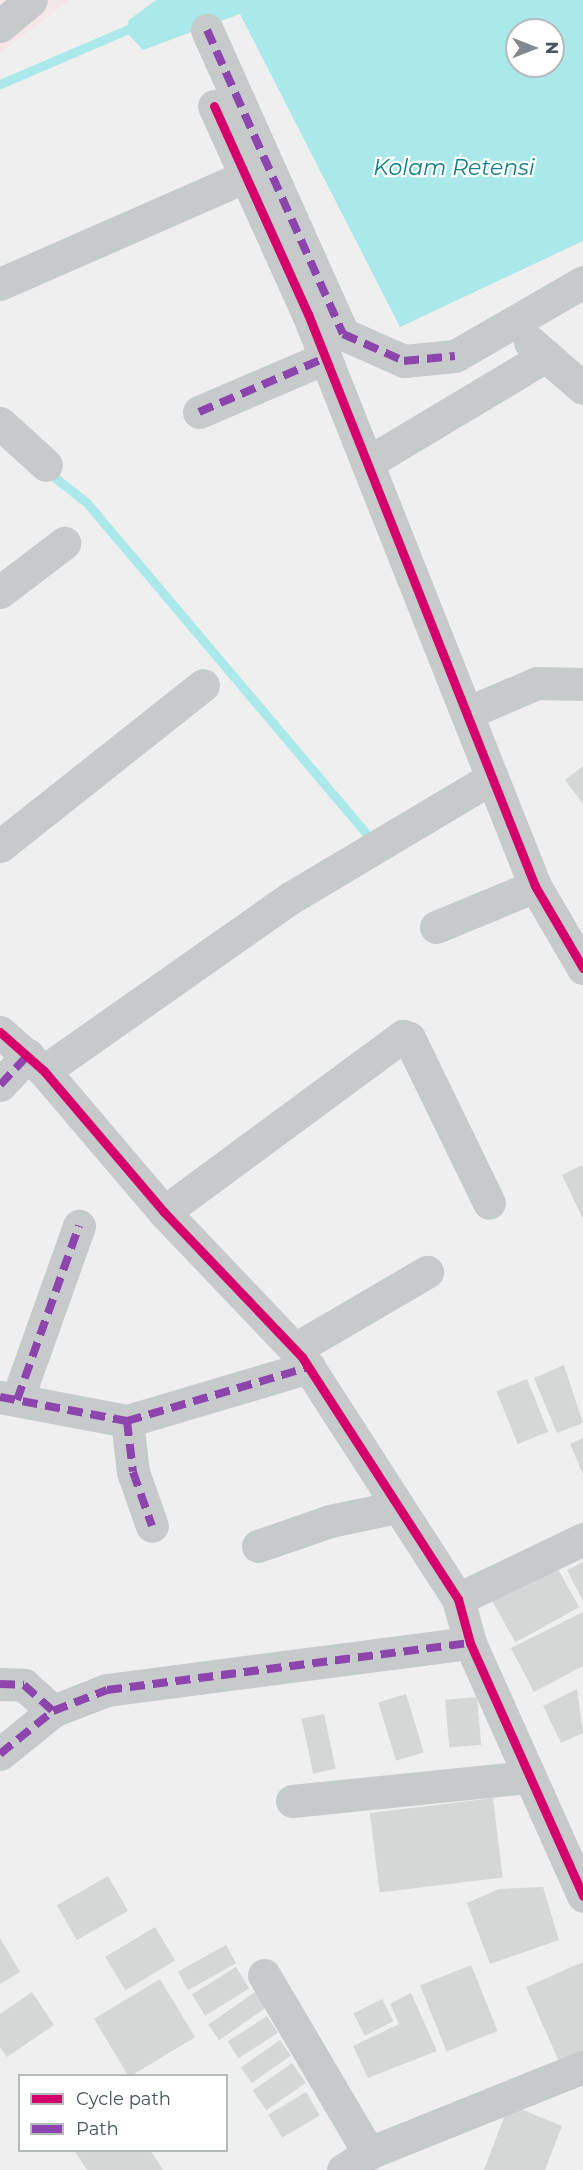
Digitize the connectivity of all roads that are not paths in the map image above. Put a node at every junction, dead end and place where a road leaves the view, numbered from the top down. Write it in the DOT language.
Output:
graph roads {
  1 [pos="31,0"];
  2 [pos="0,26"];
  3 [pos="207,30"];
  4 [pos="214,106"];
  5 [pos="246,176"];
  6 [pos="583,282"];
  7 [pos="0,284"];
  8 [pos="511,324"];
  9 [pos="546,356"];
  10 [pos="326,358"];
  11 [pos="583,388"];
  12 [pos="199,412"];
  13 [pos="0,423"];
  14 [pos="367,463"];
  15 [pos="46,465"];
  16 [pos="64,543"];
  17 [pos="3,585"];
  18 [pos="583,684"];
  19 [pos="203,685"];
  20 [pos="467,713"];
  21 [pos="492,778"];
  22 [pos="0,846"];
  23 [pos="535,886"];
  24 [pos="436,927"];
  25 [pos="574,928"];
  26 [pos="583,968"];
  27 [pos="0,1032"];
  28 [pos="36,1063"];
  29 [pos="0,1085"];
  30 [pos="489,1203"];
  31 [pos="164,1212"];
  32 [pos="79,1226"];
  33 [pos="427,1272"];
  34 [pos="302,1358"];
  35 [pos="9,1398"];
  36 [pos="127,1421"];
  37 [pos="397,1507"];
  38 [pos="152,1526"];
  39 [pos="583,1539"];
  40 [pos="258,1546"];
  41 [pos="458,1599"];
  42 [pos="470,1643"];
  43 [pos="0,1684"];
  44 [pos="53,1711"];
  45 [pos="0,1754"];
  46 [pos="530,1777"];
  47 [pos="292,1801"];
  48 [pos="583,1896"];
  49 [pos="264,1975"];
  50 [pos="583,2067"];
  51 [pos="356,2161"];
  1 -- 2 [label="street"];
  3 -- 8 [label="street"];
  4 -- 5 [label="street"];
  5 -- 7 [label="street"];
  5 -- 10 [label="street"];
  6 -- 8 [label="street"];
  8 -- 9 [label="street"];
  9 -- 11 [label="street"];
  9 -- 14 [label="street"];
  10 -- 12 [label="street"];
  10 -- 14 [label="street"];
  13 -- 15 [label="street"];
  14 -- 20 [label="street"];
  16 -- 17 [label="street"];
  18 -- 20 [label="street"];
  19 -- 22 [label="street"];
  20 -- 21 [label="street"];
  21 -- 23 [label="street"];
  21 -- 28 [label="street"];
  23 -- 24 [label="street"];
  23 -- 25 [label="street"];
  25 -- 26 [label="street"];
  27 -- 28 [label="street"];
  28 -- 29 [label="street"];
  28 -- 31 [label="street"];
  30 -- 31 [label="street"];
  31 -- 34 [label="street"];
  32 -- 35 [label="street"];
  33 -- 34 [label="street"];
  34 -- 36 [label="street"];
  34 -- 37 [label="street"];
  35 -- 36 [label="street"];
  36 -- 38 [label="street"];
  37 -- 40 [label="street"];
  37 -- 41 [label="street"];
  39 -- 41 [label="street"];
  41 -- 42 [label="street"];
  42 -- 44 [label="street"];
  42 -- 46 [label="street"];
  43 -- 44 [label="street"];
  44 -- 45 [label="street"];
  46 -- 47 [label="street"];
  46 -- 48 [label="street"];
  49 -- 51 [label="street"];
  50 -- 51 [label="street"];
}
